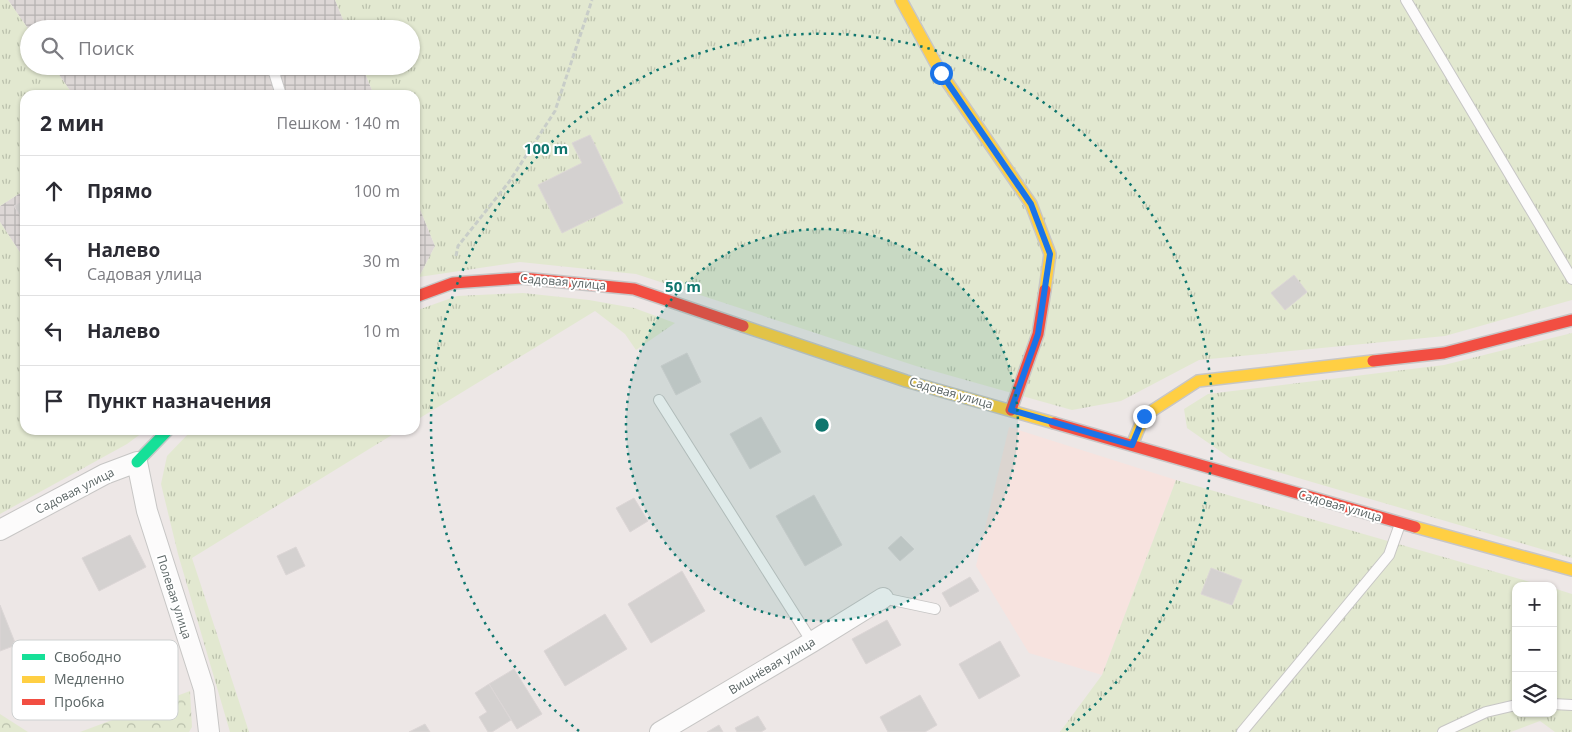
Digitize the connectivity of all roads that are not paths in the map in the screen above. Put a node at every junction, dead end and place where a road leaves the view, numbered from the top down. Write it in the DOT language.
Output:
graph roads {
  1 [pos="901,0"];
  2 [pos="1406,0"];
  3 [pos="275,75"];
  4 [pos="279,90"];
  5 [pos="1572,280"];
  6 [pos="420,295"];
  7 [pos="1572,320"];
  8 [pos="659,400"];
  9 [pos="1011,410"];
  10 [pos="162,435"];
  11 [pos="1132,445"];
  12 [pos="137,462"];
  13 [pos="1400,523"];
  14 [pos="0,530"];
  15 [pos="1572,570"];
  16 [pos="883,598"];
  17 [pos="935,609"];
  18 [pos="812,642"];
  19 [pos="1557,704"];
  20 [pos="1572,705"];
  21 [pos="1512,706"];
  22 [pos="209,732"];
  23 [pos="660,732"];
  24 [pos="1242,732"];
  25 [pos="1443,732"];
  1 -- 9 [label="street"];
  2 -- 5 [label="lane"];
  3 -- 4 [label="lane"];
  6 -- 9 [label="street, Садовая улица"];
  7 -- 11 [label="street"];
  8 -- 18 [label="lane"];
  9 -- 11 [label="street, Садовая улица"];
  10 -- 12 [label="street, Садовая улица"];
  11 -- 13 [label="street, Садовая улица"];
  12 -- 14 [label="street, Садовая улица"];
  12 -- 22 [label="street, Полевая улица"];
  13 -- 15 [label="street, Садовая улица"];
  13 -- 24 [label="lane"];
  16 -- 17 [label="lane"];
  16 -- 18 [label="street, Вишнёвая улица"];
  18 -- 23 [label="street, Вишнёвая улица"];
  19 -- 20 [label="lane"];
  21 -- 25 [label="lane"];
}
